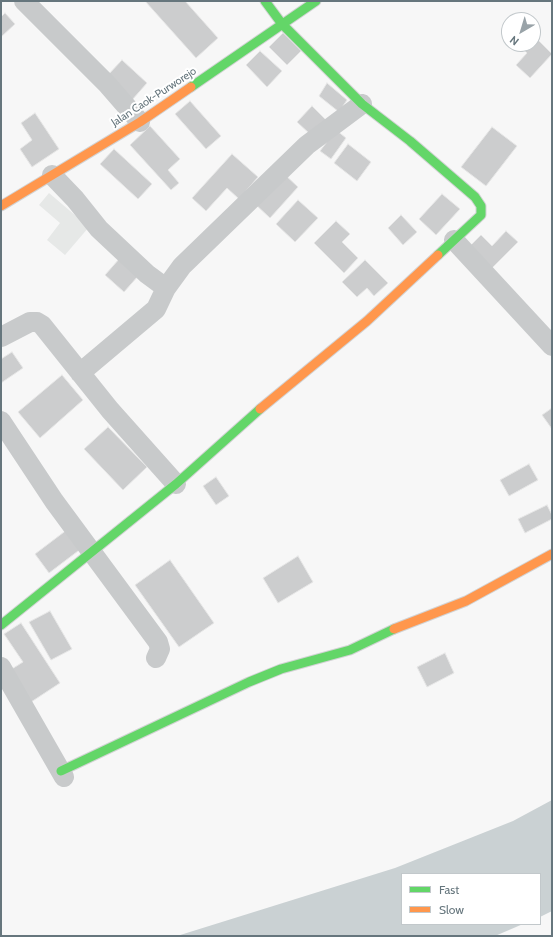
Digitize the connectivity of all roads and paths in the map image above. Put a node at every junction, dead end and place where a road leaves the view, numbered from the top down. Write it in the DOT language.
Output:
graph roads {
  1 [pos="24,1"];
  2 [pos="265,1"];
  3 [pos="316,1"];
  4 [pos="282,24"];
  5 [pos="362,104"];
  6 [pos="140,122"];
  7 [pos="52,175"];
  8 [pos="1,206"];
  9 [pos="454,240"];
  10 [pos="166,288"];
  11 [pos="1,337"];
  12 [pos="552,346"];
  13 [pos="80,372"];
  14 [pos="1,421"];
  15 [pos="176,484"];
  16 [pos="92,553"];
  17 [pos="552,554"];
  18 [pos="1,625"];
  19 [pos="156,658"];
  20 [pos="1,667"];
  21 [pos="62,774"];
  1 -- 6 [label="street"];
  2 -- 4 [label="street"];
  3 -- 4 [label="street, Jalan Caok-Purworejo"];
  4 -- 5 [label="street"];
  4 -- 6 [label="street, Jalan Caok-Purworejo"];
  5 -- 9 [label="street"];
  5 -- 10 [label="street"];
  6 -- 7 [label="street, Jalan Caok-Purworejo"];
  7 -- 8 [label="street, Jalan Caok-Purworejo"];
  7 -- 10 [label="street"];
  9 -- 12 [label="street"];
  9 -- 15 [label="street"];
  10 -- 13 [label="street"];
  11 -- 13 [label="street"];
  13 -- 15 [label="street"];
  14 -- 16 [label="street"];
  15 -- 16 [label="street"];
  16 -- 18 [label="street"];
  16 -- 19 [label="street"];
  17 -- 21 [label="street"];
  20 -- 21 [label="street"];
}
